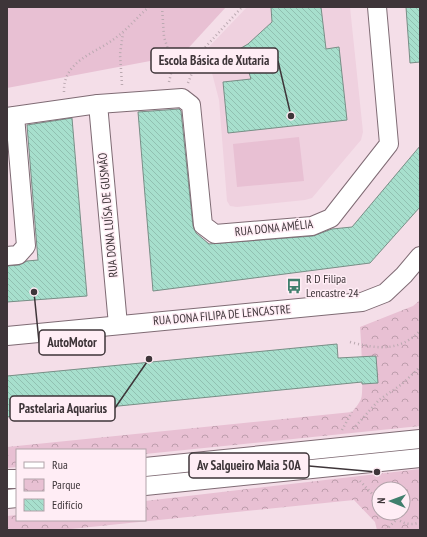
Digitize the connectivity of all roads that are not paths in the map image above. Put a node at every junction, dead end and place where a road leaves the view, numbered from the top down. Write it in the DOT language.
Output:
graph roads {
  1 [pos="377,7"];
  2 [pos="98,104"];
  3 [pos="11,116"];
  4 [pos="7,256"];
  5 [pos="420,256"];
  6 [pos="118,325"];
  7 [pos="7,336"];
  8 [pos="420,440"];
  9 [pos="420,458"];
  10 [pos="146,467"];
  11 [pos="146,486"];
  1 -- 2 [label="street, RUA DONA AMÉLIA"];
  2 -- 3 [label="street"];
  2 -- 6 [label="street, RUA DONA LUÍSA DE GUSMÃO"];
  3 -- 4 [label="street"];
  5 -- 6 [label="street, RUA DONA FILIPA DE LENCASTRE"];
  6 -- 7 [label="street, RUA DONA FILIPA DE LENCASTRE"];
  8 -- 10 [label="street"];
  9 -- 11 [label="street"];
}
